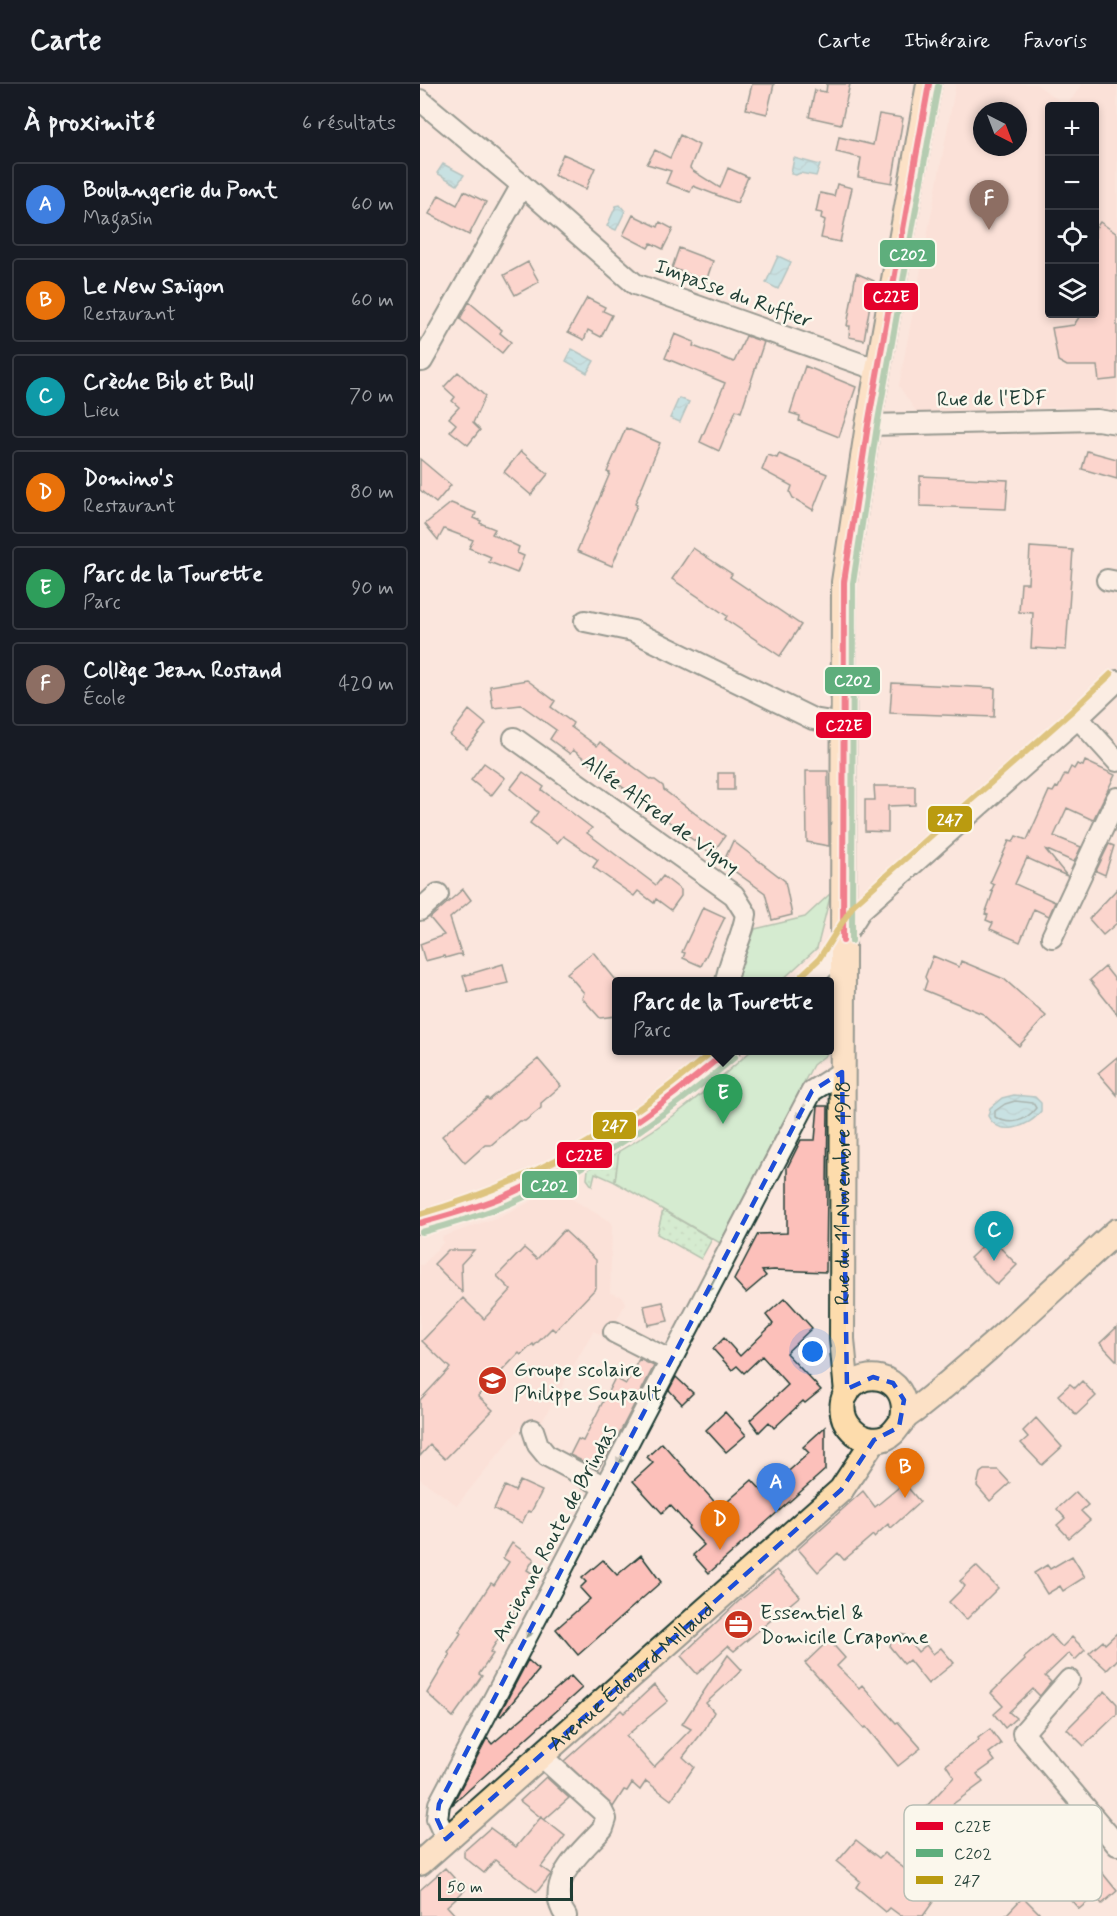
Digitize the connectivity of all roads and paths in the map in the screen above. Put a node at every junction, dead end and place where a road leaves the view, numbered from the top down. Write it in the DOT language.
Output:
graph roads {
  1 [pos="929,84"];
  2 [pos="420,100"];
  3 [pos="522,185"];
  4 [pos="422,362"];
  5 [pos="878,370"];
  6 [pos="1117,423"];
  7 [pos="868,425"];
  8 [pos="585,621"];
  9 [pos="1117,681"];
  10 [pos="1078,718"];
  11 [pos="844,724"];
  12 [pos="514,738"];
  13 [pos="1117,761"];
  14 [pos="1117,798"];
  15 [pos="438,894"];
  16 [pos="420,910"];
  17 [pos="1052,937"];
  18 [pos="843,940"];
  19 [pos="727,977"];
  20 [pos="812,977"];
  21 [pos="723,1055"];
  22 [pos="842,1072"];
  23 [pos="420,1223"];
  24 [pos="1117,1231"];
  25 [pos="614,1332"];
  26 [pos="842,1339"];
  27 [pos="671,1361"];
  28 [pos="873,1377"];
  29 [pos="946,1385"];
  30 [pos="900,1391"];
  31 [pos="847,1393"];
  32 [pos="903,1419"];
  33 [pos="847,1425"];
  34 [pos="533,1430"];
  35 [pos="874,1440"];
  36 [pos="605,1487"];
  37 [pos="841,1490"];
  38 [pos="1069,1680"];
  39 [pos="540,1755"];
  40 [pos="1084,1805"];
  41 [pos="1102,1827"];
  42 [pos="446,1839"];
  43 [pos="1117,1845"];
  44 [pos="420,1863"];
  45 [pos="566,1916"];
  1 -- 5 [label="main road, Rue du 11 Novembre 1918"];
  2 -- 3 [label="street, Impasse du Ruffier"];
  3 -- 4 [label="street"];
  3 -- 5 [label="street, Impasse du Ruffier"];
  5 -- 7 [label="main road, Rue du 11 Novembre 1918"];
  6 -- 7 [label="street, Rue de l'EDF"];
  7 -- 11 [label="main road, Rue du 11 Novembre 1918"];
  8 -- 11 [label="street"];
  9 -- 10 [label="street"];
  10 -- 13 [label="street"];
  10 -- 18 [label="street"];
  11 -- 18 [label="main road, Rue du 11 Novembre 1918"];
  12 -- 19 [label="street, Allée Alfred de Vigny"];
  14 -- 17 [label="street"];
  15 -- 16 [label="street"];
  18 -- 20 [label="street"];
  18 -- 22 [label="main road, Rue du 11 Novembre 1918"];
  21 -- 23 [label="street"];
  22 -- 26 [label="main road, Rue du 11 Novembre 1918"];
  22 -- 27 [label="street, Ancienne Route de Brindas, one-way"];
  24 -- 29 [label="main road"];
  25 -- 27 [label="street"];
  26 -- 28 [label="main road"];
  26 -- 31 [label="main road, Rue du 11 Novembre 1918"];
  27 -- 36 [label="street, Ancienne Route de Brindas, one-way"];
  28 -- 30 [label="main road"];
  28 -- 31 [label="main road"];
  29 -- 30 [label="main road"];
  29 -- 32 [label="main road"];
  30 -- 32 [label="main road"];
  31 -- 33 [label="main road"];
  32 -- 35 [label="main road"];
  33 -- 35 [label="main road"];
  33 -- 37 [label="main road"];
  34 -- 36 [label="street"];
  35 -- 37 [label="main road, Avenue Édouard Millaud"];
  36 -- 42 [label="street, Ancienne Route de Brindas, one-way"];
  37 -- 39 [label="main road, Avenue Édouard Millaud"];
  38 -- 40 [label="street"];
  39 -- 42 [label="main road, Avenue Édouard Millaud"];
  39 -- 45 [label="street"];
  41 -- 43 [label="street"];
  42 -- 44 [label="main road, Avenue Édouard Millaud"];
}
